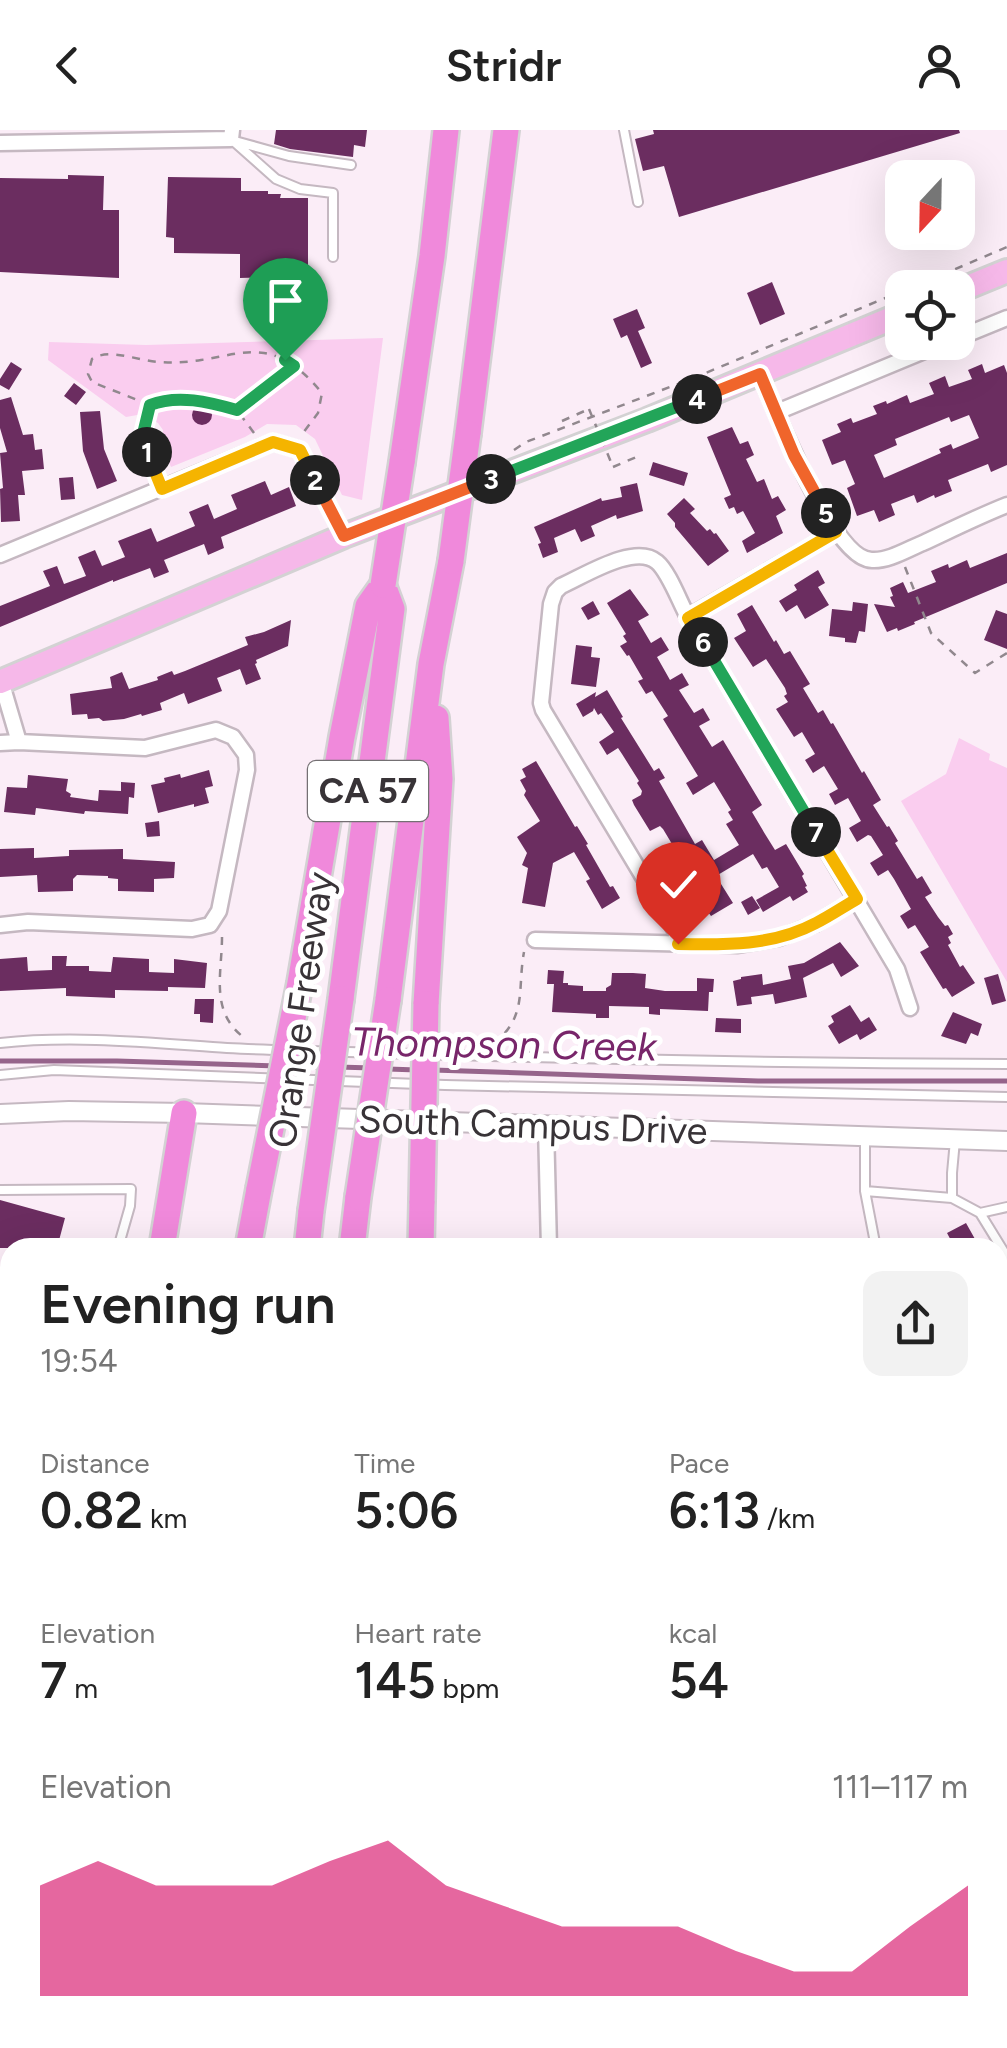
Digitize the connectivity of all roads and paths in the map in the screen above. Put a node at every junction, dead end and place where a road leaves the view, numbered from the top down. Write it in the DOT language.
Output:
graph roads {
  1 [pos="446,130"];
  2 [pos="506,130"];
  3 [pos="624,130"];
  4 [pos="231,135"];
  5 [pos="35,137"];
  6 [pos="0,143"];
  7 [pos="351,164"];
  8 [pos="638,202"];
  9 [pos="1007,247"];
  10 [pos="332,257"];
  11 [pos="953,270"];
  12 [pos="1007,270"];
  13 [pos="975,284"];
  14 [pos="1007,318"];
  15 [pos="885,321"];
  16 [pos="975,331"];
  17 [pos="903,360"];
  18 [pos="294,366"];
  19 [pos="760,374"];
  20 [pos="150,405"];
  21 [pos="237,410"];
  22 [pos="777,412"];
  23 [pos="562,421"];
  24 [pos="303,432"];
  25 [pos="254,433"];
  26 [pos="142,438"];
  27 [pos="641,455"];
  28 [pos="162,489"];
  29 [pos="1007,505"];
  30 [pos="836,532"];
  31 [pos="344,536"];
  32 [pos="900,553"];
  33 [pos="0,555"];
  34 [pos="384,584"];
  35 [pos="688,618"];
  36 [pos="1007,653"];
  37 [pos="431,664"];
  38 [pos="0,682"];
  39 [pos="19,742"];
  40 [pos="0,744"];
  41 [pos="857,899"];
  42 [pos="210,925"];
  43 [pos="0,926"];
  44 [pos="535,940"];
  45 [pos="678,944"];
  46 [pos="910,1008"];
  47 [pos="248,1039"];
  48 [pos="0,1043"];
  49 [pos="482,1048"];
  50 [pos="1007,1064"];
  51 [pos="0,1074"];
  52 [pos="1007,1097"];
  53 [pos="184,1113"];
  54 [pos="0,1114"];
  55 [pos="546,1126"];
  56 [pos="864,1137"];
  57 [pos="955,1140"];
  58 [pos="1007,1141"];
  59 [pos="0,1190"];
  60 [pos="865,1191"];
  61 [pos="952,1198"];
  62 [pos="1007,1207"];
  63 [pos="980,1212"];
  64 [pos="121,1238"];
  65 [pos="164,1238"];
  66 [pos="250,1238"];
  67 [pos="308,1238"];
  68 [pos="353,1238"];
  69 [pos="421,1238"];
  70 [pos="549,1238"];
  71 [pos="874,1238"];
  72 [pos="996,1238"];
  1 -- 34 [label="highway, Orange Freeway / CA 57, bridge"];
  2 -- 37 [label="highway, CA 57, bridge"];
  3 -- 8 [label="lane"];
  4 -- 5 [label="street"];
  4 -- 7 [label="lane"];
  4 -- 10 [label="lane"];
  5 -- 6 [label="street"];
  9 -- 11 [label="path"];
  12 -- 13 [label="main road"];
  14 -- 16 [label="street"];
  15 -- 19 [label="main road"];
  17 -- 22 [label="street"];
  18 -- 20 [label="path"];
  18 -- 21 [label="path"];
  18 -- 24 [label="path"];
  19 -- 22 [label="street"];
  19 -- 31 [label="main road"];
  20 -- 21 [label="path"];
  20 -- 26 [label="path"];
  21 -- 25 [label="path"];
  22 -- 30 [label="street"];
  23 -- 27 [label="path, bridge"];
  26 -- 28 [label="street"];
  28 -- 31 [label="street"];
  28 -- 33 [label="street"];
  29 -- 32 [label="street"];
  30 -- 32 [label="street"];
  30 -- 35 [label="street"];
  31 -- 38 [label="main road"];
  32 -- 36 [label="path"];
  34 -- 66 [label="highway, bridge"];
  34 -- 67 [label="highway, Orange Freeway / CA 57, bridge"];
  35 -- 41 [label="street"];
  35 -- 45 [label="street"];
  37 -- 68 [label="highway, CA 57, bridge"];
  37 -- 69 [label="highway, bridge"];
  38 -- 39 [label="street"];
  39 -- 40 [label="street"];
  39 -- 42 [label="street"];
  41 -- 45 [label="street"];
  41 -- 46 [label="street"];
  42 -- 43 [label="street"];
  42 -- 47 [label="path"];
  44 -- 45 [label="street"];
  44 -- 49 [label="path"];
  48 -- 50 [label="lane"];
  51 -- 52 [label="lane"];
  53 -- 54 [label="street, South Campus Drive"];
  53 -- 55 [label="street, South Campus Drive"];
  53 -- 65 [label="highway"];
  55 -- 56 [label="street, South Campus Drive"];
  55 -- 70 [label="street"];
  56 -- 57 [label="street, South Campus Drive"];
  56 -- 60 [label="lane"];
  57 -- 58 [label="street, South Campus Drive"];
  57 -- 61 [label="lane"];
  59 -- 64 [label="lane"];
  60 -- 61 [label="lane"];
  60 -- 71 [label="lane"];
  61 -- 63 [label="lane"];
  62 -- 63 [label="lane"];
  63 -- 72 [label="lane"];
}
